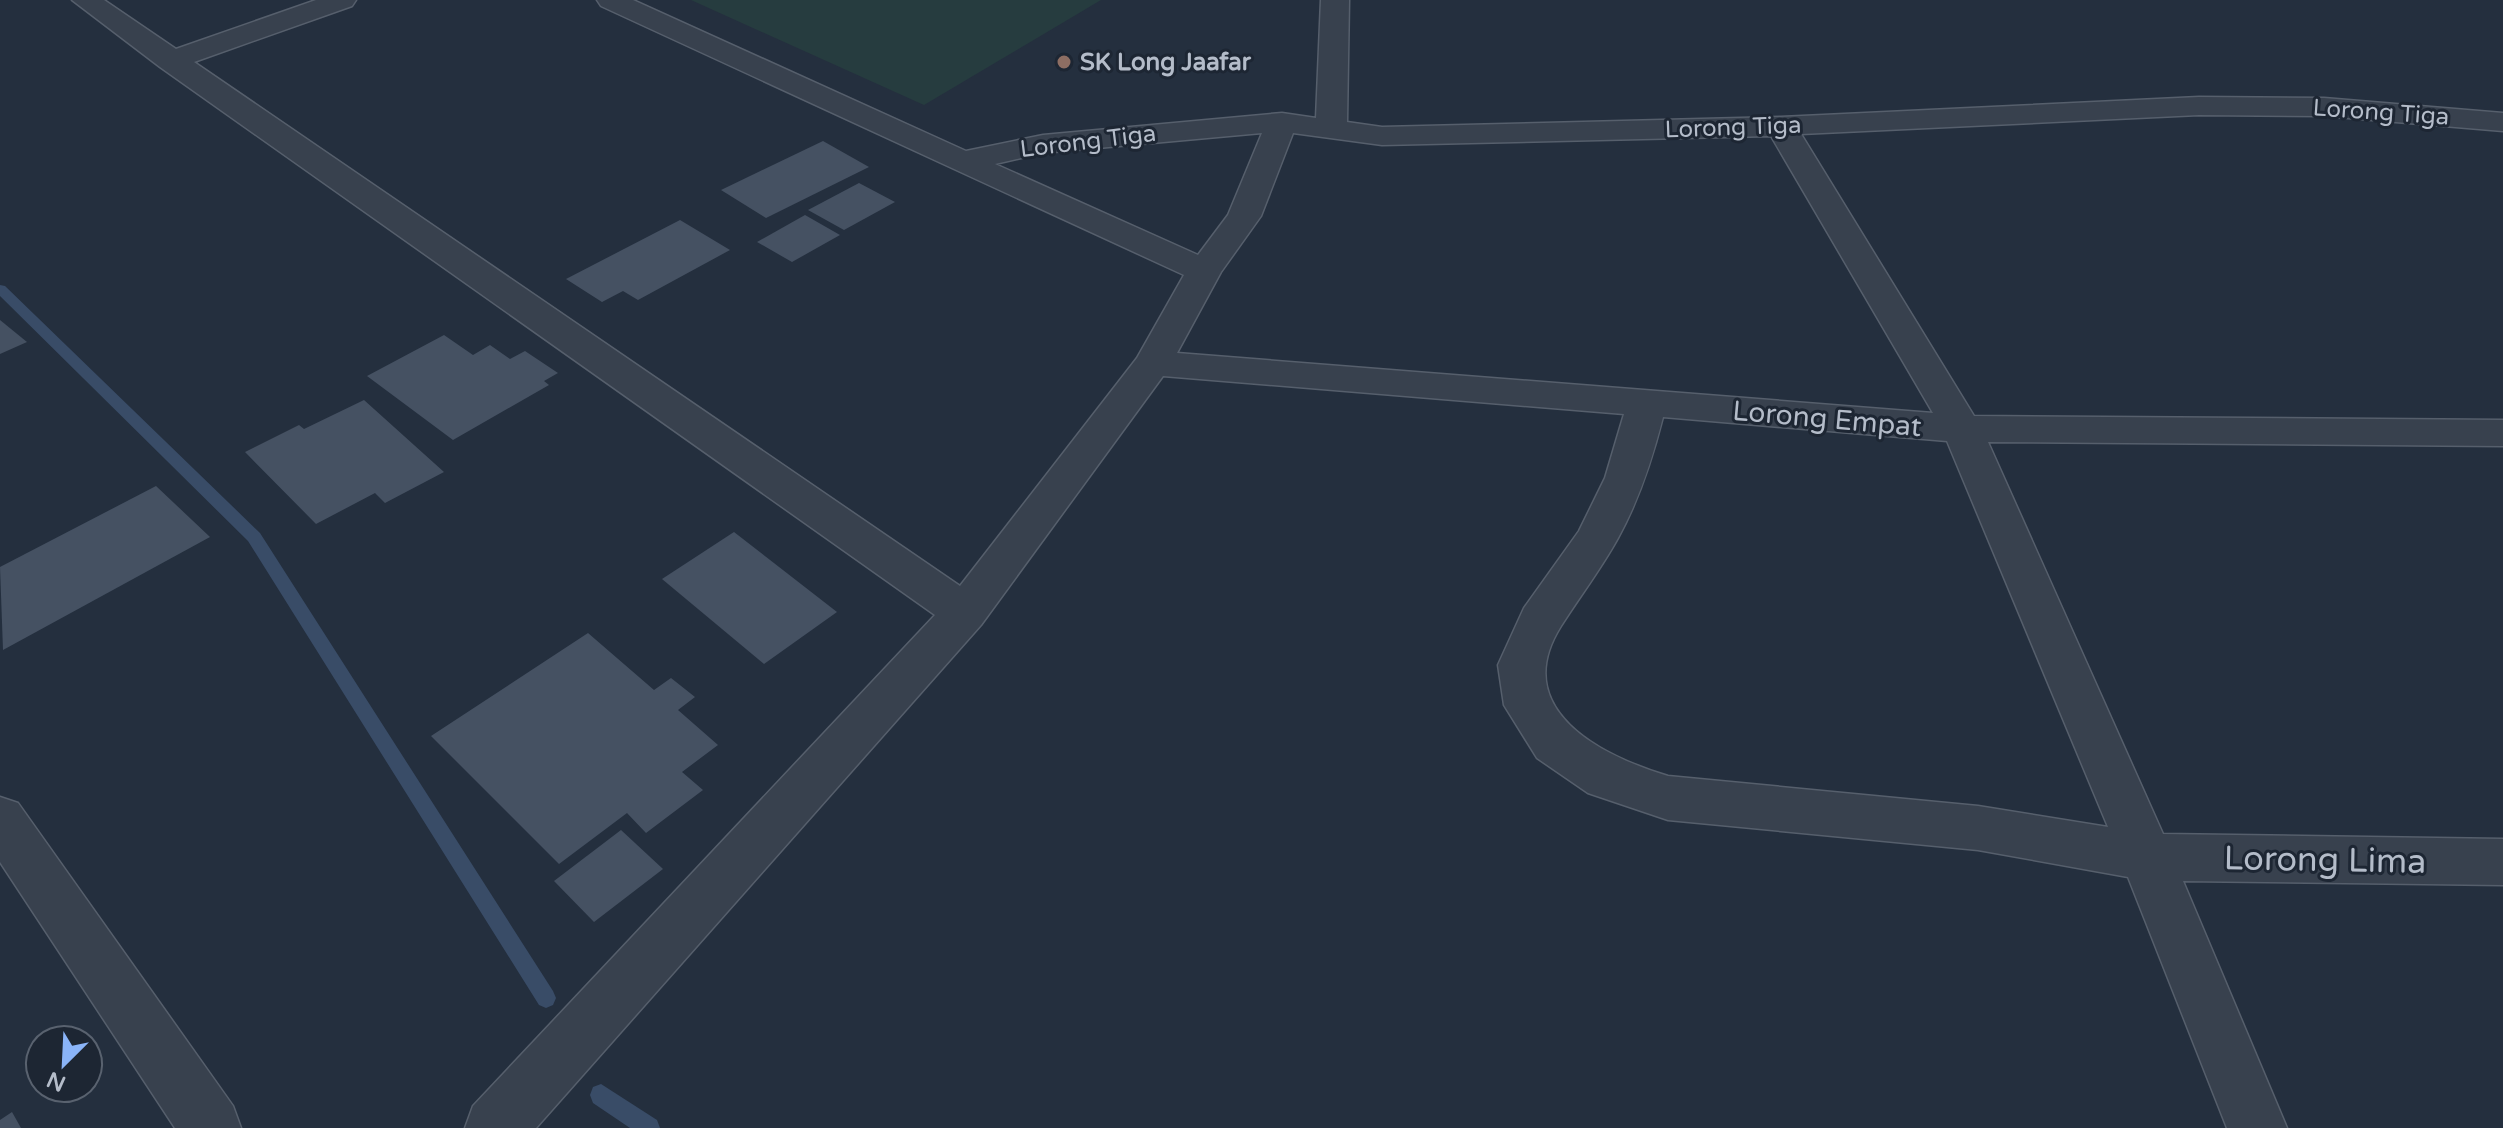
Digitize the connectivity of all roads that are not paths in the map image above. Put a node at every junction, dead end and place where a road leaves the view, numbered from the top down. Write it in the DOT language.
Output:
graph roads {
  1 [pos="86,0"];
  2 [pos="342,0"];
  3 [pos="611,0"];
  4 [pos="1335,0"];
  5 [pos="170,61"];
  6 [pos="1282,122"];
  7 [pos="2503,122"];
  8 [pos="1781,126"];
  9 [pos="1331,131"];
  10 [pos="967,160"];
  11 [pos="1204,271"];
  12 [pos="1153,363"];
  13 [pos="1647,403"];
  14 [pos="1962,429"];
  15 [pos="2503,433"];
  16 [pos="965,613"];
  17 [pos="0,819"];
  18 [pos="2147,857"];
  19 [pos="2503,862"];
  20 [pos="211,1128"];
  21 [pos="495,1128"];
  22 [pos="2257,1128"];
  1 -- 5 [label="street"];
  2 -- 5 [label="street"];
  3 -- 10 [label="street"];
  4 -- 9 [label="street"];
  5 -- 16 [label="street"];
  6 -- 9 [label="street, Lorong Tiga"];
  6 -- 10 [label="street, Lorong Tiga"];
  6 -- 11 [label="street"];
  7 -- 8 [label="street, Lorong Tiga"];
  8 -- 9 [label="street, Lorong Tiga"];
  8 -- 14 [label="street"];
  10 -- 11 [label="street"];
  11 -- 12 [label="street"];
  12 -- 13 [label="street, Lorong Empat"];
  12 -- 16 [label="street"];
  13 -- 14 [label="street, Lorong Empat"];
  13 -- 18 [label="street, Lorong Lima"];
  14 -- 15 [label="street, Lorong Empat"];
  14 -- 18 [label="street"];
  16 -- 21 [label="street"];
  17 -- 20 [label="street"];
  18 -- 19 [label="street, Lorong Lima"];
  18 -- 22 [label="street"];
}
